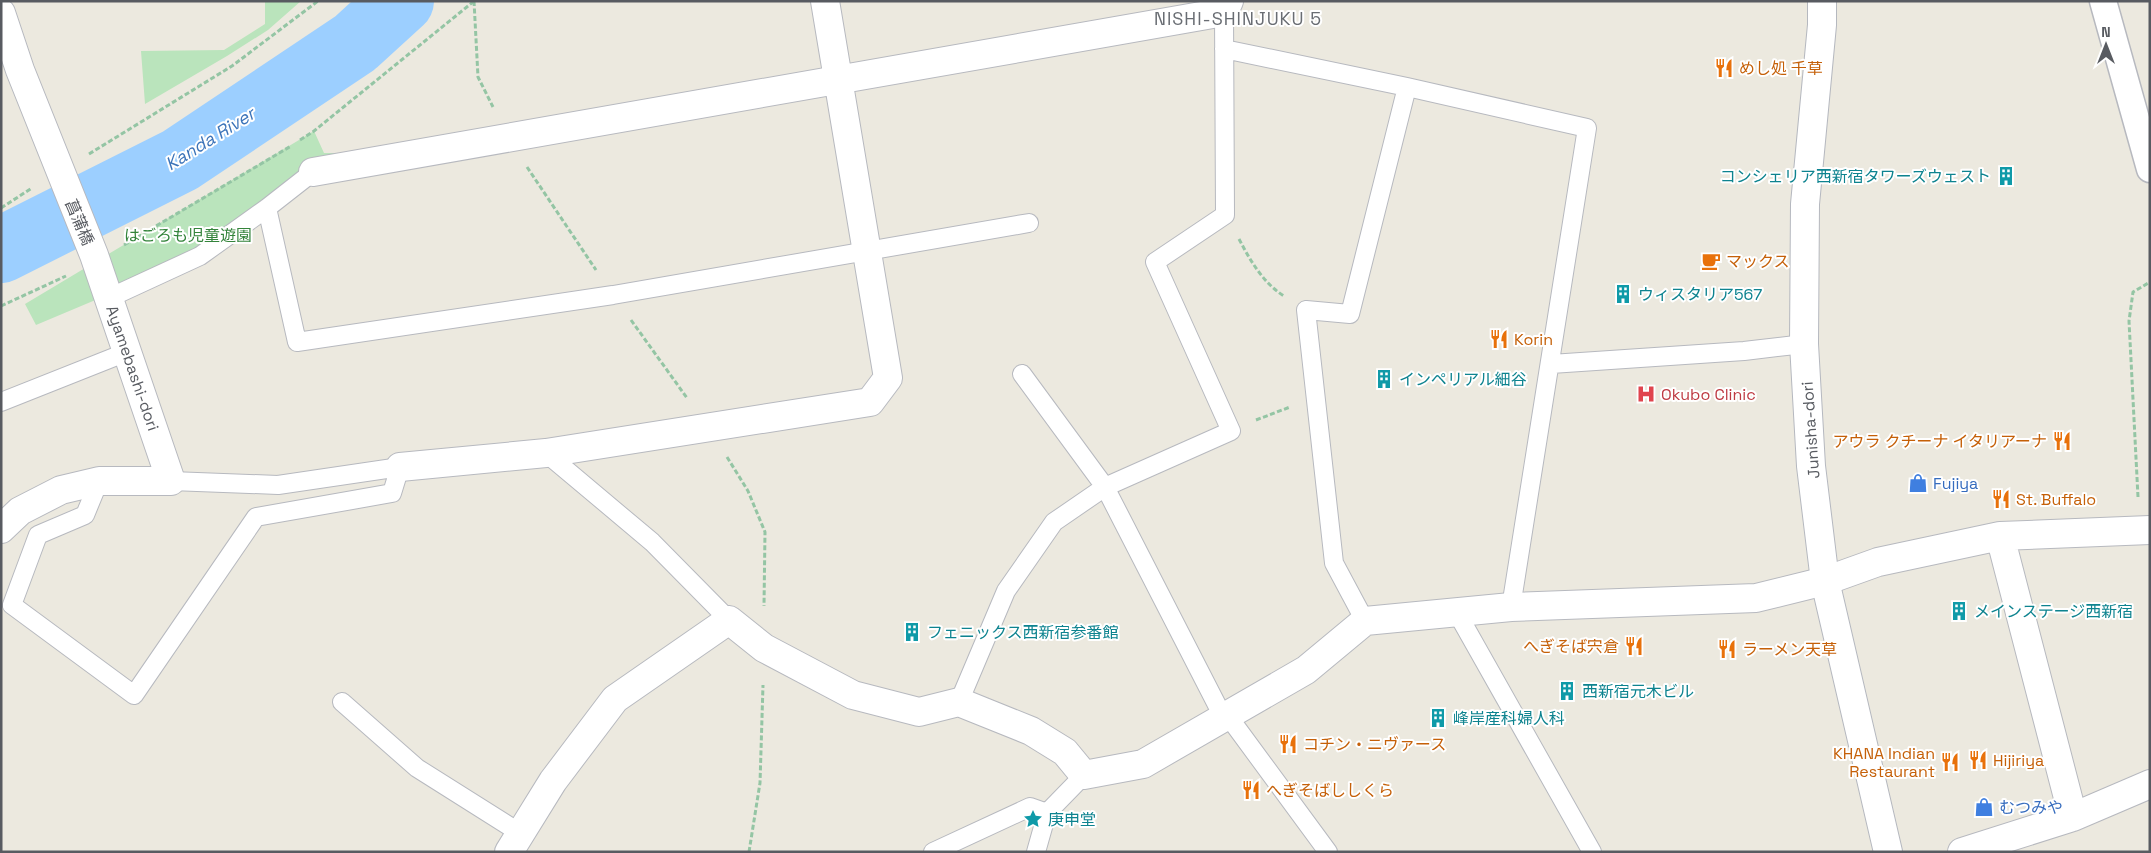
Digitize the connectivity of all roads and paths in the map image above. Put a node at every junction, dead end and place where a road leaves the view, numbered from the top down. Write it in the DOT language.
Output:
graph roads {
  1 [pos="318,1"];
  2 [pos="825,1"];
  3 [pos="1822,1"];
  4 [pos="2103,1"];
  5 [pos="1226,7"];
  6 [pos="1,13"];
  7 [pos="1224,49"];
  8 [pos="10,72"];
  9 [pos="838,80"];
  10 [pos="1407,87"];
  11 [pos="507,138"];
  12 [pos="2150,169"];
  13 [pos="313,172"];
  14 [pos="63,180"];
  15 [pos="1,208"];
  16 [pos="267,208"];
  17 [pos="1225,215"];
  18 [pos="1030,223"];
  19 [pos="867,252"];
  20 [pos="95,258"];
  21 [pos="2150,282"];
  22 [pos="109,298"];
  23 [pos="1,306"];
  24 [pos="1306,310"];
  25 [pos="1804,344"];
  26 [pos="127,352"];
  27 [pos="1551,364"];
  28 [pos="1022,374"];
  29 [pos="1316,396"];
  30 [pos="1,402"];
  31 [pos="1231,431"];
  32 [pos="546,453"];
  33 [pos="400,467"];
  34 [pos="99,481"];
  35 [pos="171,482"];
  36 [pos="1105,487"];
  37 [pos="1,529"];
  38 [pos="2144,530"];
  39 [pos="2000,536"];
  40 [pos="1825,581"];
  41 [pos="1511,606"];
  42 [pos="1456,612"];
  43 [pos="729,620"];
  44 [pos="1365,621"];
  45 [pos="342,702"];
  46 [pos="959,702"];
  47 [pos="1228,716"];
  48 [pos="1084,774"];
  49 [pos="2150,784"];
  50 [pos="1047,812"];
  51 [pos="2073,818"];
  52 [pos="514,842"];
  53 [pos="934,852"];
  54 [pos="1036,852"];
  55 [pos="1328,852"];
  56 [pos="1592,852"];
  57 [pos="1888,852"];
  58 [pos="1962,852"];
  1 -- 14 [label="path"];
  2 -- 9 [label="street"];
  3 -- 25 [label="street, Junisha-dori"];
  4 -- 12 [label="street"];
  5 -- 7 [label="lane"];
  5 -- 9 [label="street"];
  6 -- 8 [label="street"];
  7 -- 10 [label="lane"];
  7 -- 17 [label="lane"];
  8 -- 14 [label="street"];
  9 -- 11 [label="street"];
  9 -- 19 [label="street"];
  10 -- 24 [label="lane"];
  10 -- 27 [label="lane"];
  11 -- 13 [label="street"];
  11 -- 20 [label="path"];
  13 -- 16 [label="lane"];
  14 -- 15 [label="path"];
  14 -- 20 [label="street, 菖蒲橋"];
  16 -- 19 [label="lane"];
  16 -- 22 [label="lane"];
  17 -- 24 [label="path"];
  17 -- 31 [label="lane"];
  18 -- 19 [label="lane"];
  19 -- 32 [label="street"];
  20 -- 22 [label="street, Ayamebashi-dori"];
  20 -- 23 [label="path"];
  21 -- 38 [label="path"];
  22 -- 26 [label="street, Ayamebashi-dori"];
  24 -- 29 [label="lane"];
  25 -- 27 [label="lane"];
  25 -- 40 [label="street, Junisha-dori"];
  26 -- 30 [label="lane"];
  26 -- 35 [label="street, Ayamebashi-dori"];
  27 -- 41 [label="lane"];
  28 -- 36 [label="lane"];
  29 -- 31 [label="path"];
  29 -- 44 [label="lane"];
  31 -- 36 [label="lane"];
  32 -- 33 [label="street"];
  32 -- 43 [label="lane"];
  33 -- 34 [label="lane"];
  33 -- 35 [label="lane"];
  34 -- 35 [label="street"];
  34 -- 37 [label="street"];
  36 -- 46 [label="lane"];
  36 -- 47 [label="lane"];
  38 -- 39 [label="street"];
  39 -- 40 [label="street"];
  39 -- 51 [label="street"];
  40 -- 41 [label="street"];
  40 -- 57 [label="street, Junisha-dori"];
  41 -- 42 [label="street"];
  42 -- 44 [label="street"];
  42 -- 56 [label="lane"];
  43 -- 46 [label="street"];
  43 -- 52 [label="street"];
  44 -- 47 [label="street"];
  45 -- 52 [label="lane"];
  46 -- 48 [label="street"];
  47 -- 48 [label="street"];
  47 -- 55 [label="lane"];
  48 -- 50 [label="lane"];
  49 -- 51 [label="street"];
  50 -- 53 [label="lane"];
  50 -- 54 [label="lane"];
  51 -- 58 [label="street"];
}
